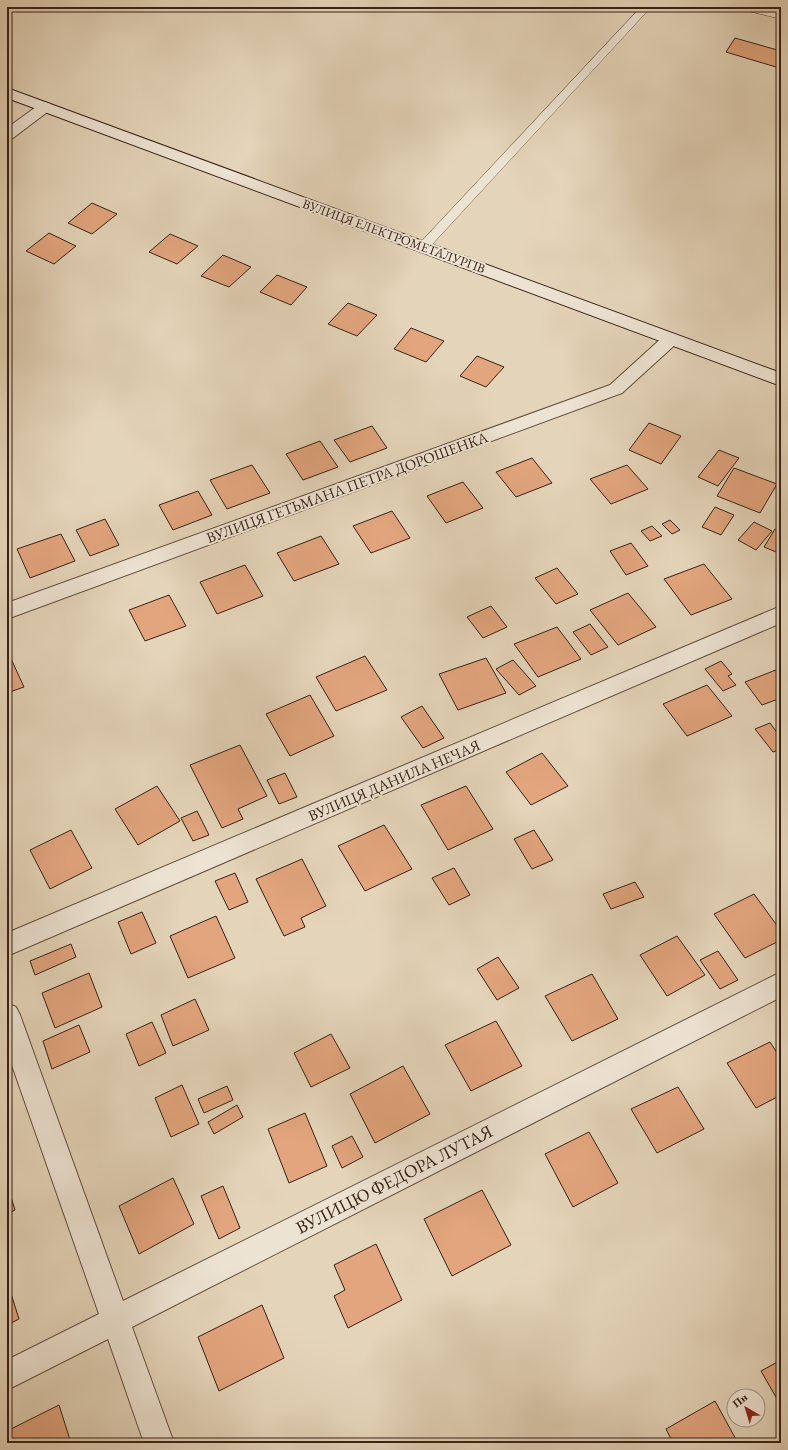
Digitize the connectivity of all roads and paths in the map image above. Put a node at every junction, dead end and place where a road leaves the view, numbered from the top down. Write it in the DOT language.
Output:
graph roads {
  1 [pos="646,7"];
  2 [pos="743,7"];
  3 [pos="781,16"];
  4 [pos="7,93"];
  5 [pos="45,107"];
  6 [pos="7,135"];
  7 [pos="423,247"];
  8 [pos="672,339"];
  9 [pos="781,380"];
  10 [pos="7,611"];
  11 [pos="781,614"];
  12 [pos="7,945"];
  13 [pos="781,984"];
  14 [pos="7,1015"];
  15 [pos="115,1320"];
  16 [pos="7,1375"];
  17 [pos="159,1443"];
  1 -- 7 [label="lane"];
  2 -- 3 [label="lane"];
  4 -- 5 [label="street, ВУЛИЦЯ ЕЛЕКТРОМЕТАЛУРГІВ"];
  5 -- 6 [label="street"];
  5 -- 7 [label="street, ВУЛИЦЯ ЕЛЕКТРОМЕТАЛУРГІВ"];
  7 -- 8 [label="street, ВУЛИЦЯ ЕЛЕКТРОМЕТАЛУРГІВ"];
  8 -- 9 [label="street, ВУЛИЦЯ ЕЛЕКТРОМЕТАЛУРГІВ"];
  8 -- 10 [label="street, ВУЛИЦЯ ГЕТЬМАНА ПЕТРА ДОРОШЕНКА"];
  11 -- 12 [label="street, ВУЛИЦЯ ДАНИЛА НЕЧАЯ"];
  13 -- 15 [label="street, ВУЛИЦЮ ФЕДОРА ЛУТАЯ"];
  14 -- 15 [label="street"];
  15 -- 16 [label="street, ВУЛИЦЮ ФЕДОРА ЛУТАЯ"];
  15 -- 17 [label="street"];
}
